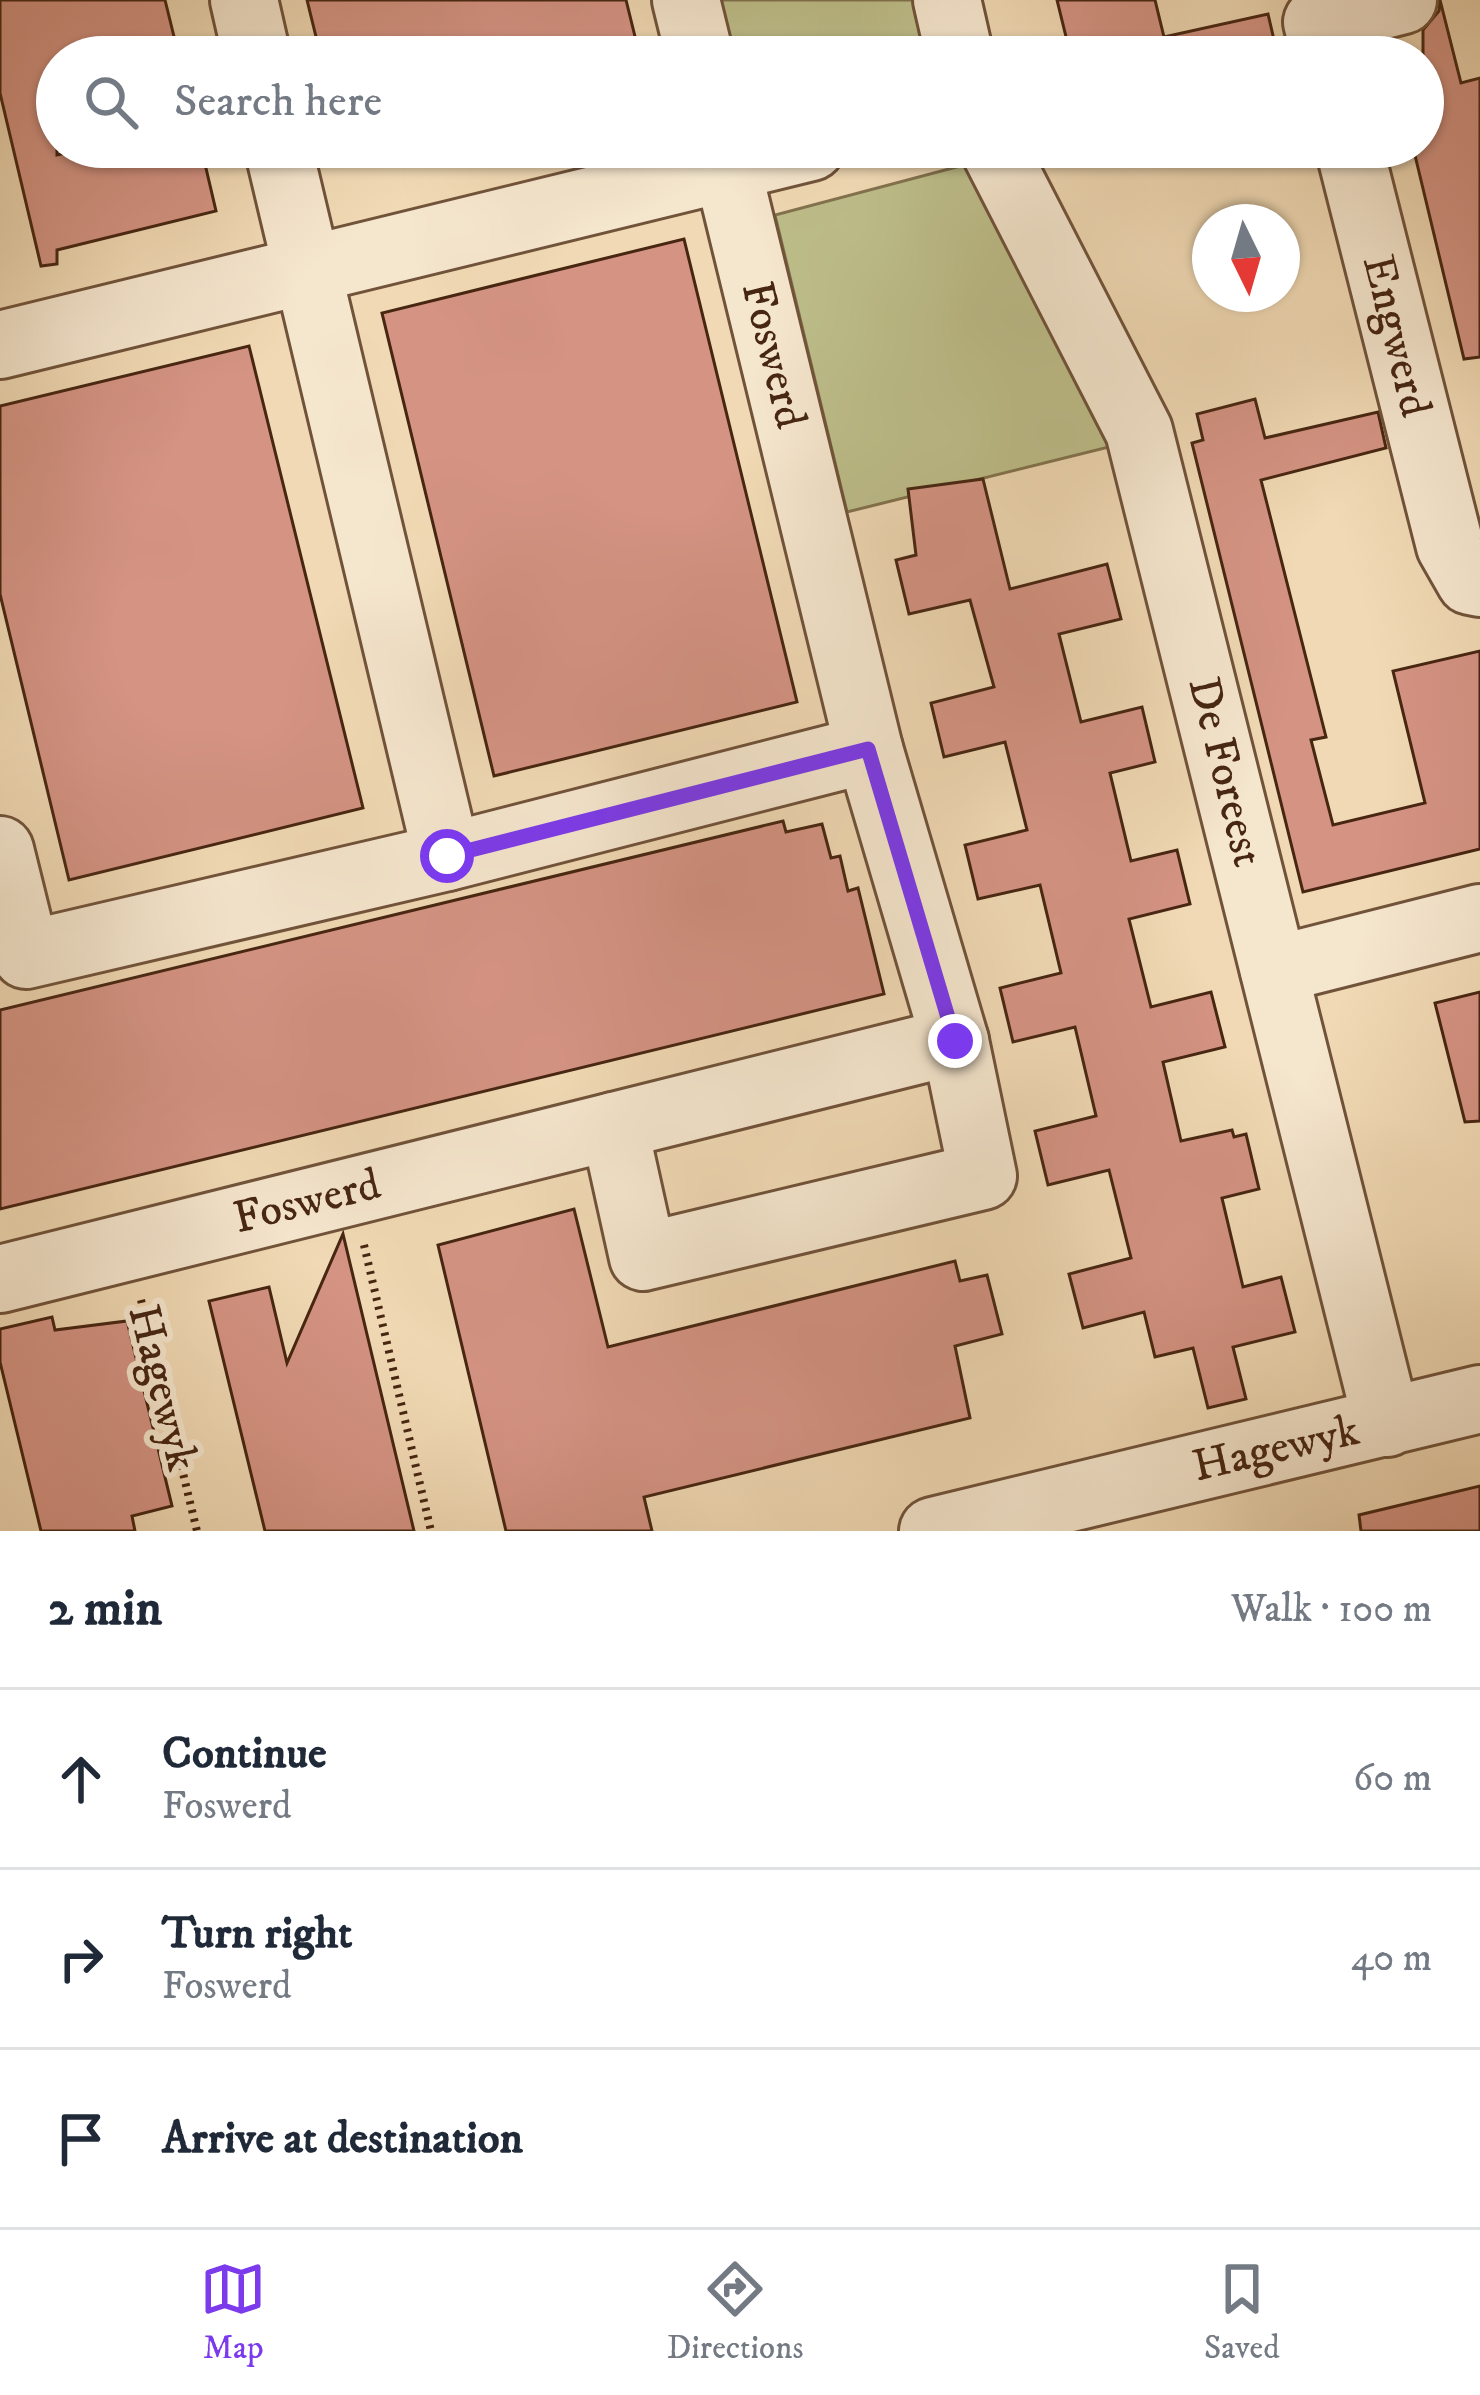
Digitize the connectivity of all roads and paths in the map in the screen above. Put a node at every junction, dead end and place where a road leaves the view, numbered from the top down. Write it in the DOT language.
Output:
graph roads {
  1 [pos="244,0"];
  2 [pos="686,0"];
  3 [pos="946,0"];
  4 [pos="1403,0"];
  5 [pos="252,36"];
  6 [pos="695,36"];
  7 [pos="955,36"];
  8 [pos="1321,36"];
  9 [pos="283,168"];
  10 [pos="688,168"];
  11 [pos="727,168"];
  12 [pos="1004,168"];
  13 [pos="1353,168"];
  14 [pos="307,271"];
  15 [pos="0,345"];
  16 [pos="1480,583"];
  17 [pos="868,749"];
  18 [pos="0,850"];
  19 [pos="447,856"];
  20 [pos="1480,918"];
  21 [pos="1274,970"];
  22 [pos="955,1041"];
  23 [pos="614,1126"];
  24 [pos="352,1191"];
  25 [pos="128,1246"];
  26 [pos="0,1279"];
  27 [pos="1480,1399"];
  28 [pos="1387,1423"];
  29 [pos="197,1531"];
  30 [pos="431,1531"];
  31 [pos="933,1531"];
  1 -- 5 [label="street"];
  2 -- 6 [label="street"];
  3 -- 7 [label="street"];
  4 -- 8 [label="street"];
  9 -- 14 [label="street"];
  10 -- 14 [label="street"];
  11 -- 17 [label="street, Foswerd"];
  12 -- 21 [label="street, De Foreest"];
  13 -- 16 [label="street, Engwerd"];
  14 -- 15 [label="street"];
  14 -- 19 [label="street"];
  17 -- 19 [label="street"];
  17 -- 22 [label="street, Foswerd"];
  18 -- 19 [label="street"];
  20 -- 21 [label="street"];
  21 -- 28 [label="street, De Foreest"];
  22 -- 23 [label="street, Foswerd"];
  22 -- 23 [label="street, Foswerd"];
  23 -- 24 [label="street, Foswerd"];
  24 -- 25 [label="street, Foswerd"];
  24 -- 30 [label="path"];
  25 -- 26 [label="street, Foswerd"];
  25 -- 29 [label="path, Hagewyk"];
  27 -- 28 [label="street, Hagewyk"];
  28 -- 31 [label="street, Hagewyk"];
}
